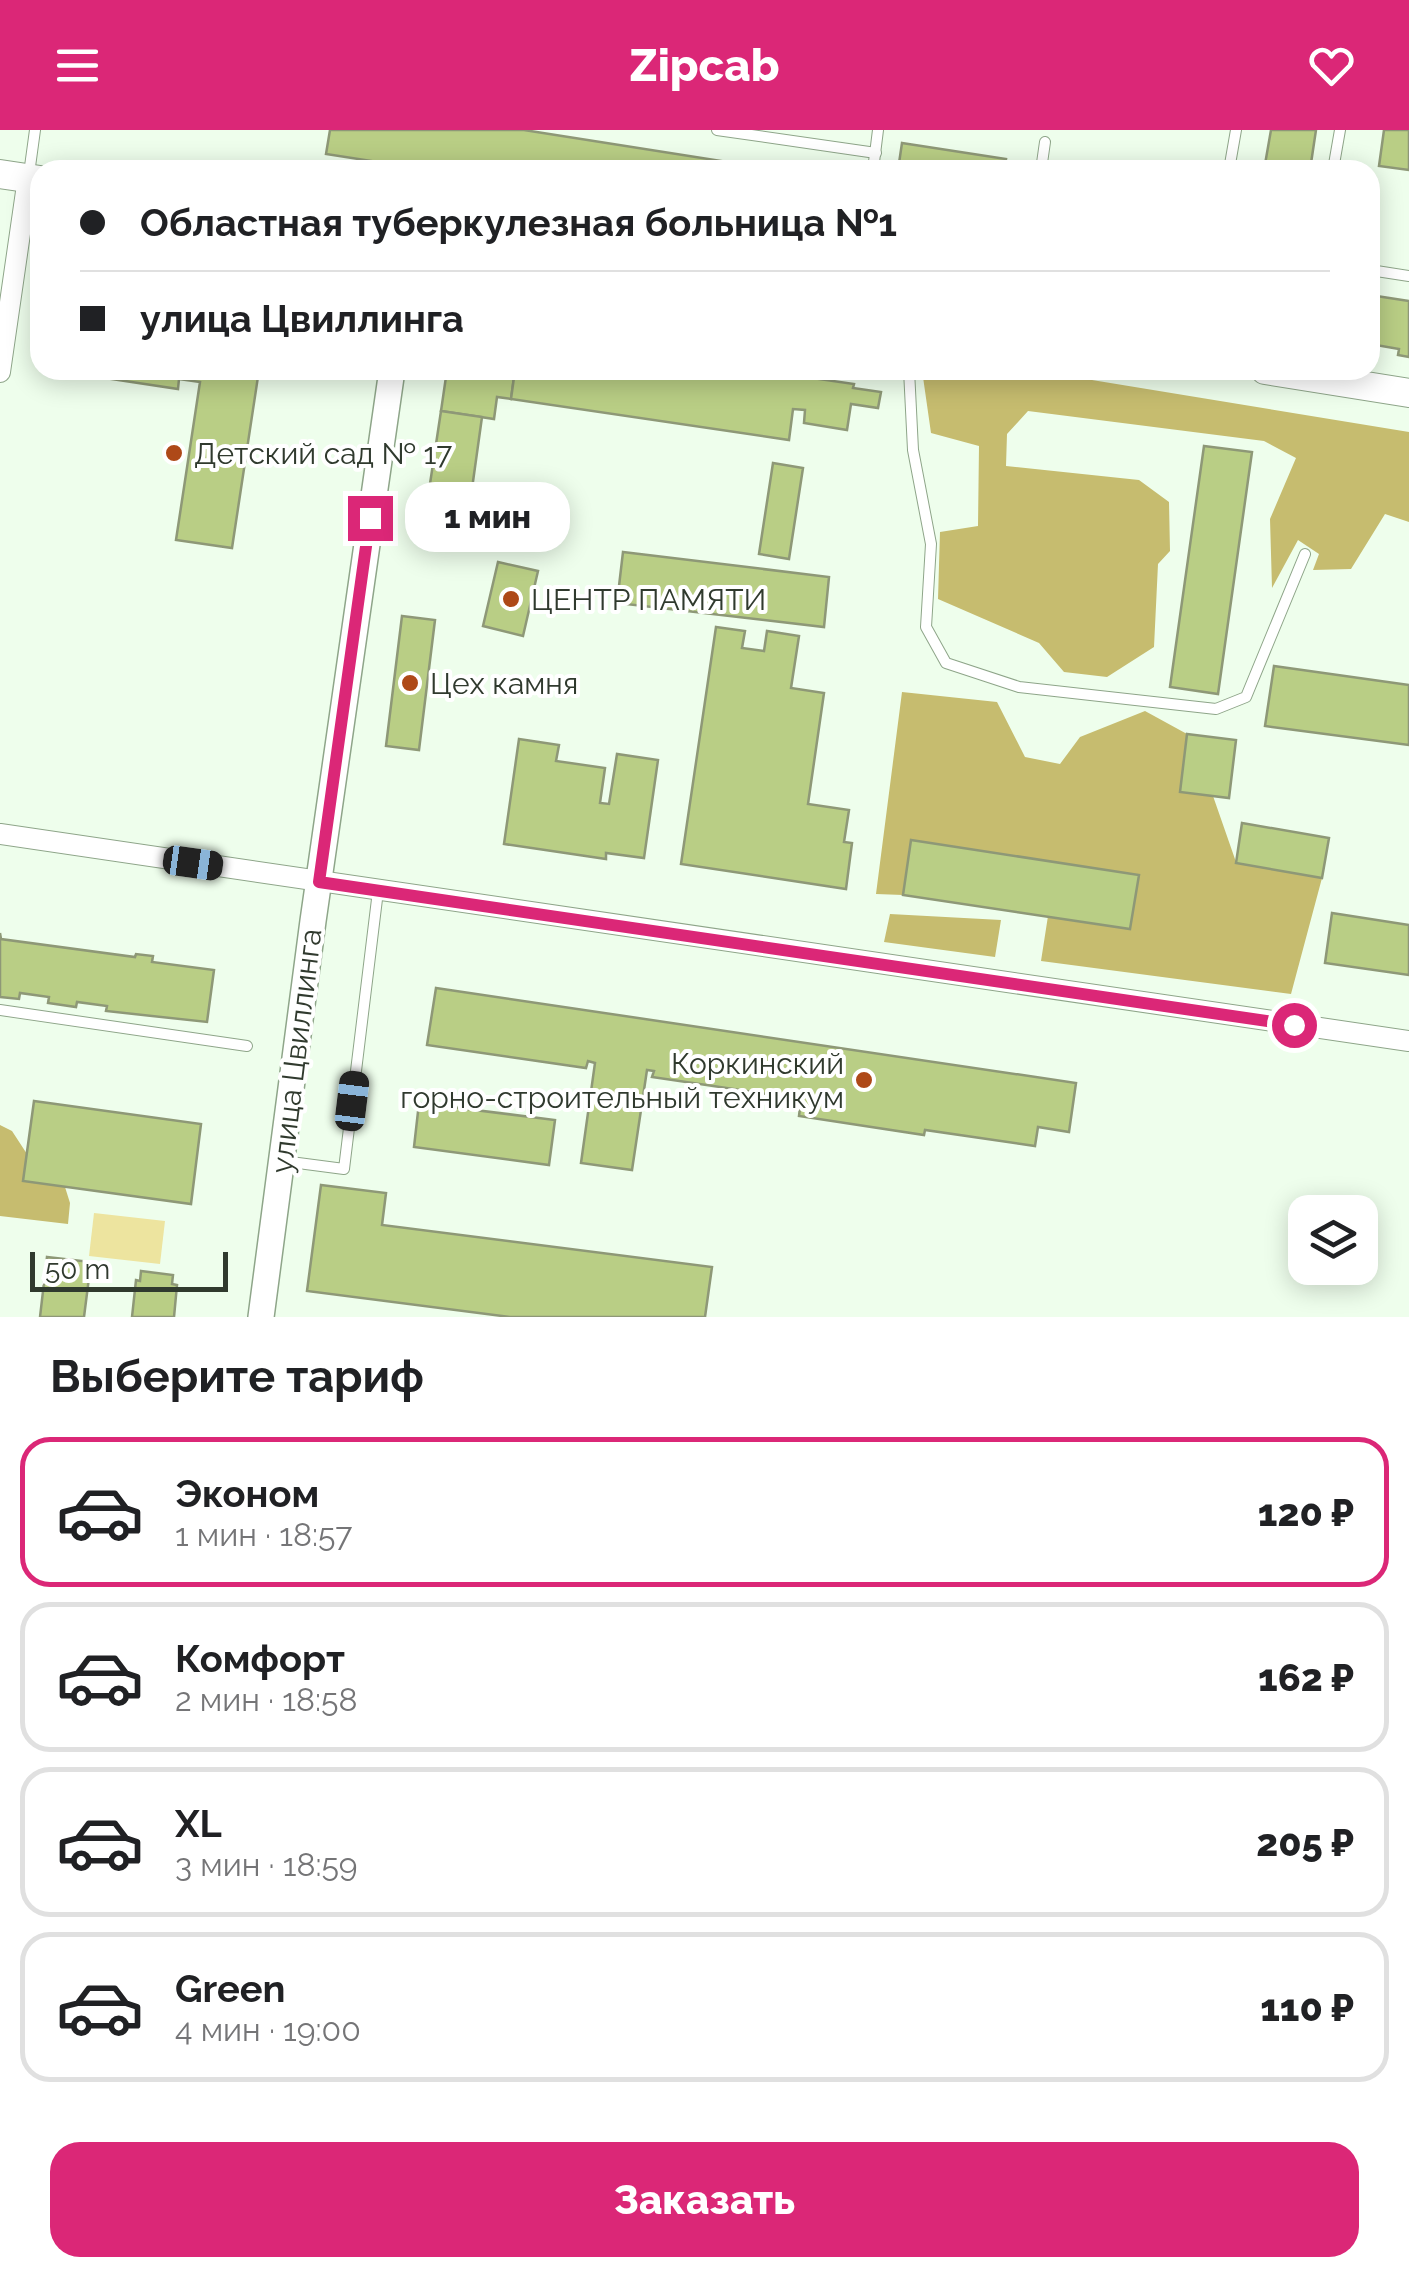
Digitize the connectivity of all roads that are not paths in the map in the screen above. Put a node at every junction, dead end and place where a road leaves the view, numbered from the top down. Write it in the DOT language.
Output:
graph roads {
  1 [pos="35,130"];
  2 [pos="716,130"];
  3 [pos="878,130"];
  4 [pos="1236,130"];
  5 [pos="1340,130"];
  6 [pos="1045,142"];
  7 [pos="876,153"];
  8 [pos="875,160"];
  9 [pos="1042,160"];
  10 [pos="1231,160"];
  11 [pos="1335,160"];
  12 [pos="23,178"];
  13 [pos="1380,272"];
  14 [pos="1409,276"];
  15 [pos="0,372"];
  16 [pos="391,380"];
  17 [pos="910,380"];
  18 [pos="1339,380"];
  19 [pos="1409,393"];
  20 [pos="1305,554"];
  21 [pos="0,834"];
  22 [pos="319,882"];
  23 [pos="378,891"];
  24 [pos="0,1010"];
  25 [pos="1409,1042"];
  26 [pos="247,1046"];
  27 [pos="282,1161"];
  28 [pos="262,1317"];
  1 -- 12 [label="lane"];
  2 -- 7 [label="lane"];
  3 -- 7 [label="lane"];
  4 -- 10 [label="lane"];
  5 -- 11 [label="lane"];
  6 -- 9 [label="lane"];
  7 -- 8 [label="lane"];
  12 -- 15 [label="street"];
  13 -- 14 [label="lane"];
  16 -- 22 [label="street, улица Цвиллинга"];
  17 -- 20 [label="lane"];
  18 -- 19 [label="main road"];
  21 -- 22 [label="street"];
  22 -- 23 [label="street"];
  22 -- 27 [label="street, улица Цвиллинга"];
  23 -- 25 [label="street"];
  23 -- 27 [label="lane"];
  24 -- 26 [label="lane"];
  27 -- 28 [label="street, улица Цвиллинга"];
}
